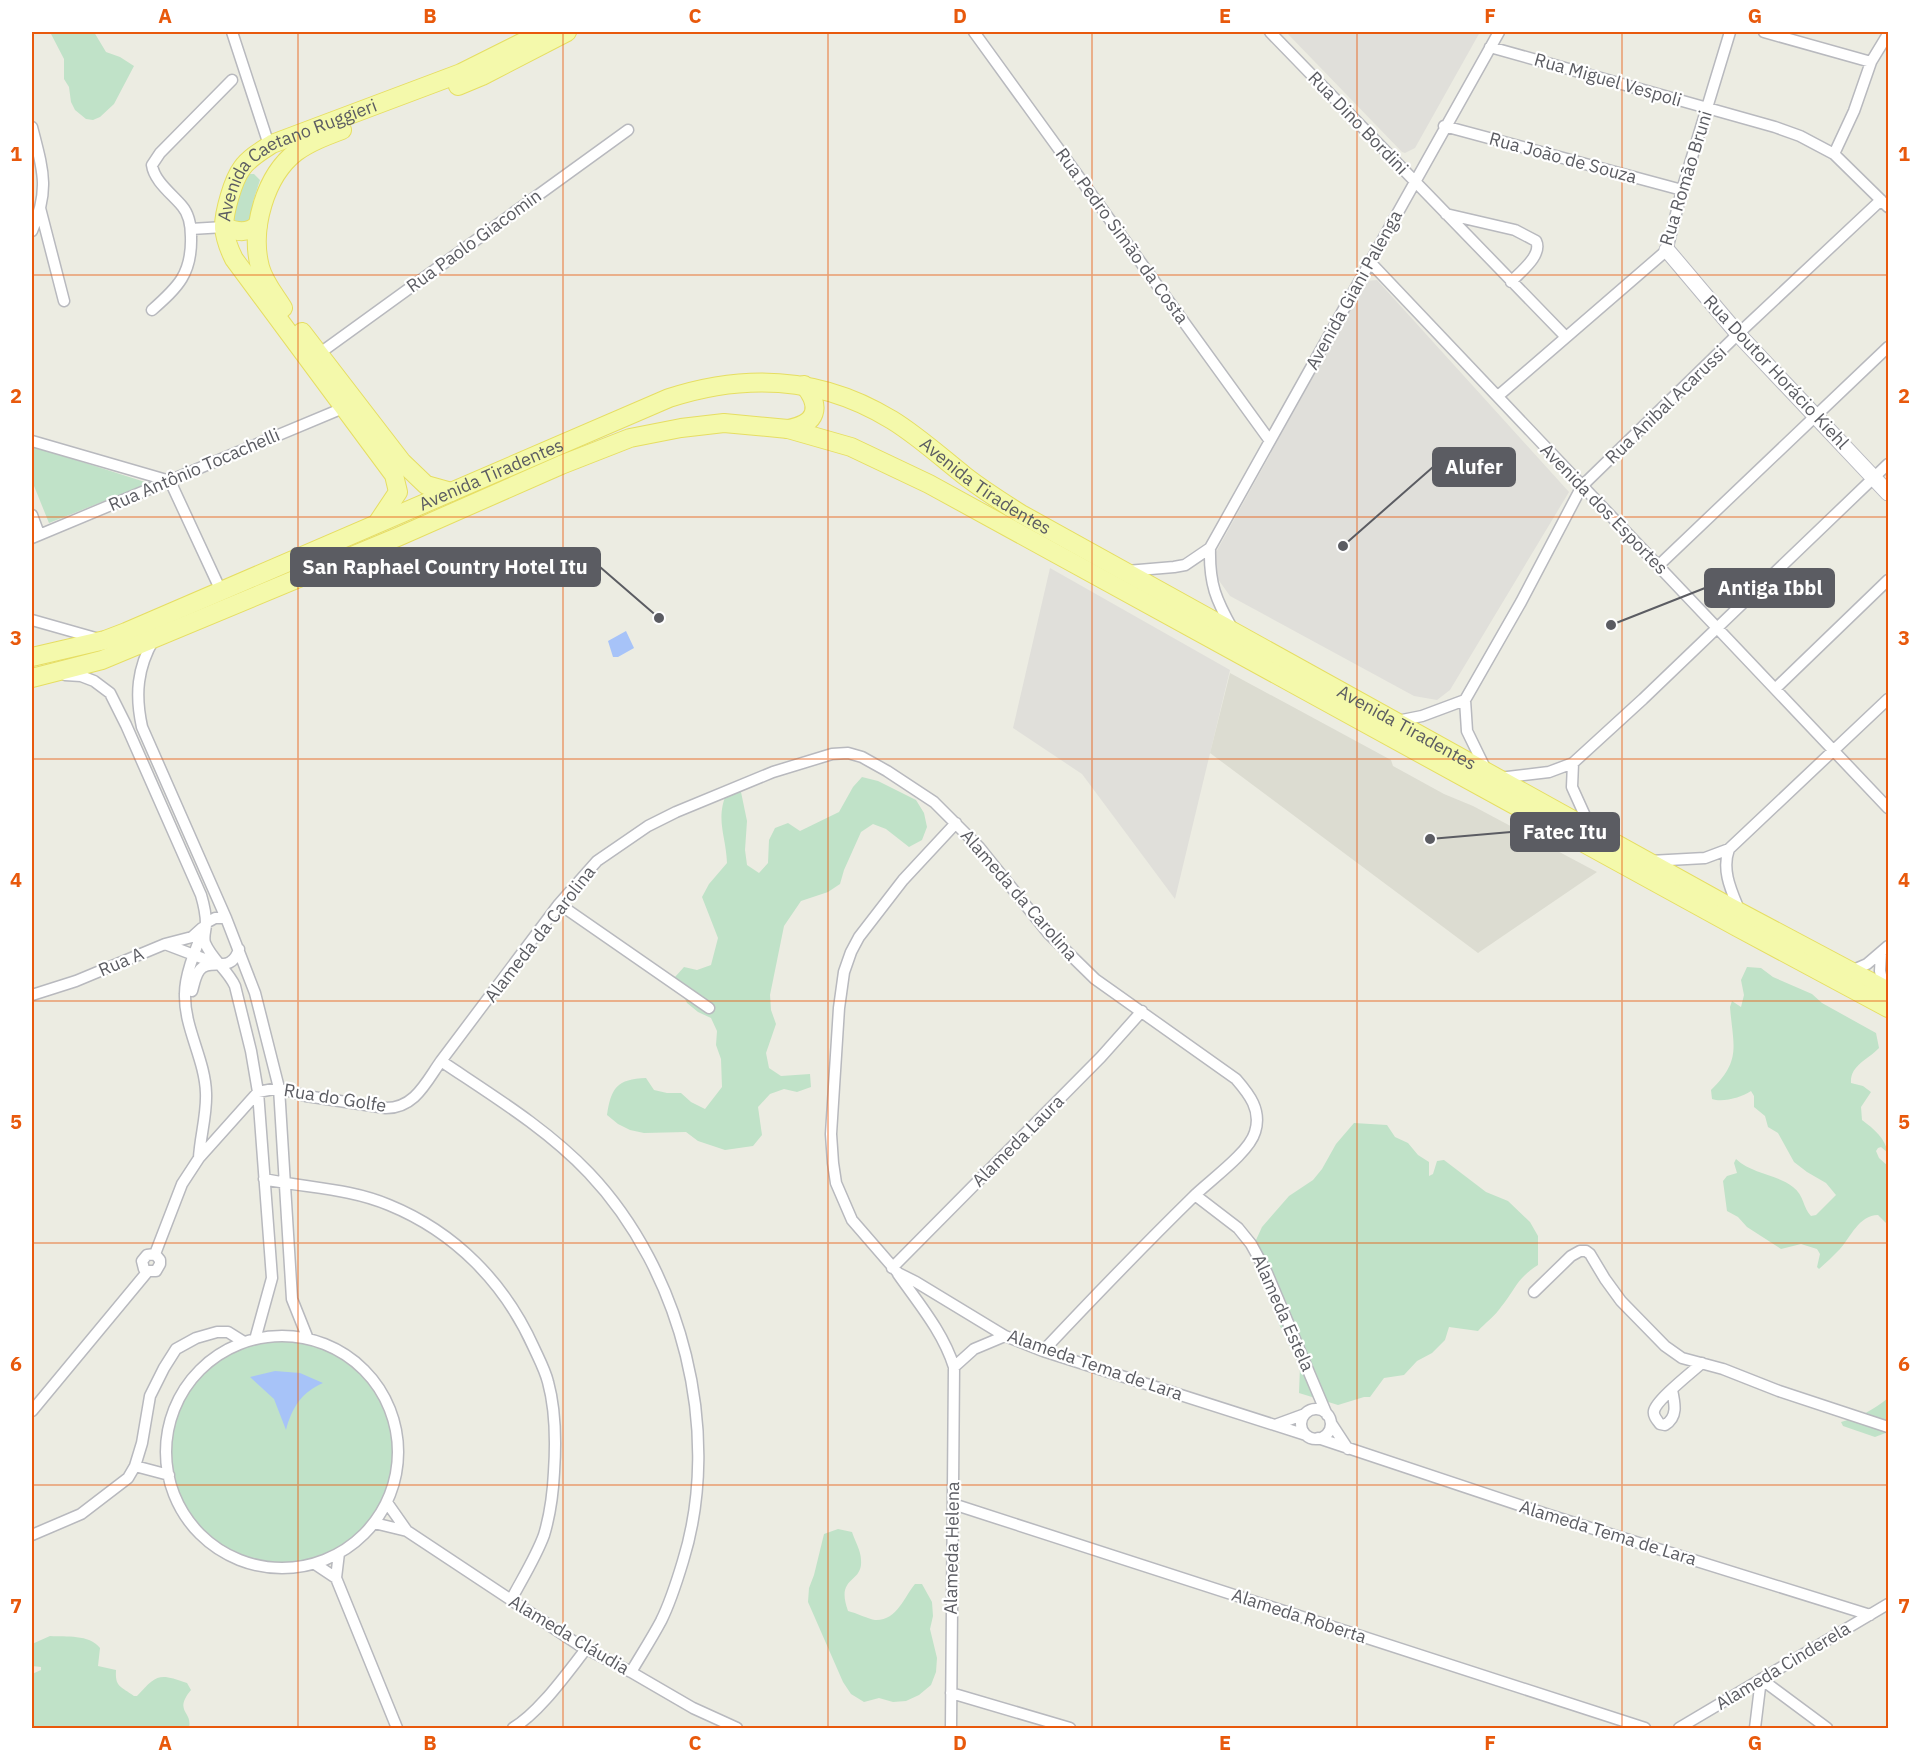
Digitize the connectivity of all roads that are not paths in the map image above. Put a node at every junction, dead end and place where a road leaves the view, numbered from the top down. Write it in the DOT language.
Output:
graph roads {
  1 [pos="232,32"];
  2 [pos="543,32"];
  3 [pos="567,32"];
  4 [pos="974,32"];
  5 [pos="1270,32"];
  6 [pos="1499,32"];
  7 [pos="1730,32"];
  8 [pos="1764,32"];
  9 [pos="1888,34"];
  10 [pos="1490,47"];
  11 [pos="1871,62"];
  12 [pos="232,80"];
  13 [pos="1708,108"];
  14 [pos="1444,126"];
  15 [pos="32,128"];
  16 [pos="628,129"];
  17 [pos="269,145"];
  18 [pos="1834,154"];
  19 [pos="241,168"];
  20 [pos="1414,182"];
  21 [pos="268,188"];
  22 [pos="1682,190"];
  23 [pos="1885,203"];
  24 [pos="40,207"];
  25 [pos="1446,214"];
  26 [pos="258,225"];
  27 [pos="224,227"];
  28 [pos="191,229"];
  29 [pos="32,231"];
  30 [pos="1667,250"];
  31 [pos="1369,261"];
  32 [pos="1511,282"];
  33 [pos="64,301"];
  34 [pos="152,310"];
  35 [pos="1738,334"];
  36 [pos="1565,336"];
  37 [pos="1888,347"];
  38 [pos="320,353"];
  39 [pos="804,385"];
  40 [pos="1498,396"];
  41 [pos="350,405"];
  42 [pos="1815,416"];
  43 [pos="788,429"];
  44 [pos="32,441"];
  45 [pos="1270,441"];
  46 [pos="1888,464"];
  47 [pos="1874,477"];
  48 [pos="170,481"];
  49 [pos="426,485"];
  50 [pos="1582,486"];
  51 [pos="398,492"];
  52 [pos="451,492"];
  53 [pos="1888,493"];
  54 [pos="32,515"];
  55 [pos="378,523"];
  56 [pos="35,536"];
  57 [pos="1210,548"];
  58 [pos="1658,566"];
  59 [pos="1123,571"];
  60 [pos="1888,580"];
  61 [pos="221,591"];
  62 [pos="32,620"];
  63 [pos="1718,626"];
  64 [pos="1234,632"];
  65 [pos="154,639"];
  66 [pos="105,640"];
  67 [pos="32,657"];
  68 [pos="40,676"];
  69 [pos="1776,688"];
  70 [pos="1888,699"];
  71 [pos="1465,700"];
  72 [pos="140,719"];
  73 [pos="1395,721"];
  74 [pos="126,725"];
  75 [pos="1833,751"];
  76 [pos="1573,763"];
  77 [pos="1493,775"];
  78 [pos="1888,808"];
  79 [pos="956,823"];
  80 [pos="1591,829"];
  81 [pos="1729,849"];
  82 [pos="1647,861"];
  83 [pos="559,904"];
  84 [pos="1740,912"];
  85 [pos="226,918"];
  86 [pos="206,923"];
  87 [pos="165,944"];
  88 [pos="239,949"];
  89 [pos="1885,950"];
  90 [pos="194,955"];
  91 [pos="222,965"];
  92 [pos="1851,970"];
  93 [pos="1886,990"];
  94 [pos="32,995"];
  95 [pos="187,1005"];
  96 [pos="709,1008"];
  97 [pos="1888,1008"];
  98 [pos="1142,1011"];
  99 [pos="441,1061"];
  100 [pos="279,1088"];
  101 [pos="258,1092"];
  102 [pos="199,1158"];
  103 [pos="264,1179"];
  104 [pos="285,1183"];
  105 [pos="1195,1195"];
  106 [pos="895,1270"];
  107 [pos="1533,1292"];
  108 [pos="256,1336"];
  109 [pos="1005,1336"];
  110 [pos="308,1339"];
  111 [pos="244,1342"];
  112 [pos="1043,1351"];
  113 [pos="1702,1363"];
  114 [pos="954,1367"];
  115 [pos="1316,1386"];
  116 [pos="1672,1390"];
  117 [pos="32,1411"];
  118 [pos="1308,1412"];
  119 [pos="1329,1419"];
  120 [pos="1275,1425"];
  121 [pos="1888,1427"];
  122 [pos="1306,1435"];
  123 [pos="1318,1438"];
  124 [pos="1348,1449"];
  125 [pos="135,1466"];
  126 [pos="169,1475"];
  127 [pos="388,1504"];
  128 [pos="953,1504"];
  129 [pos="374,1522"];
  130 [pos="407,1531"];
  131 [pos="32,1535"];
  132 [pos="339,1553"];
  133 [pos="315,1564"];
  134 [pos="336,1578"];
  135 [pos="511,1600"];
  136 [pos="1888,1604"];
  137 [pos="1870,1615"];
  138 [pos="586,1649"];
  139 [pos="631,1672"];
  140 [pos="1761,1679"];
  141 [pos="951,1693"];
  142 [pos="723,1726"];
  143 [pos="397,1728"];
  144 [pos="513,1728"];
  145 [pos="737,1728"];
  146 [pos="951,1728"];
  147 [pos="1070,1728"];
  148 [pos="1646,1728"];
  149 [pos="1678,1728"];
  150 [pos="1755,1728"];
  151 [pos="1827,1728"];
  1 -- 17 [label="street"];
  2 -- 17 [label="main road, Avenida Caetano Ruggieri"];
  3 -- 21 [label="main road, Avenida Caetano Ruggieri"];
  4 -- 45 [label="street, Rua Pedro Simão da Costa"];
  5 -- 20 [label="street, Rua Dino Bordini"];
  6 -- 10 [label="street, Avenida Giani Palenga"];
  7 -- 13 [label="street, Rua Romão Bruni"];
  8 -- 11 [label="street"];
  9 -- 11 [label="street"];
  10 -- 13 [label="street, Rua Miguel Vespoli"];
  10 -- 14 [label="street, Avenida Giani Palenga"];
  11 -- 18 [label="street"];
  12 -- 28 [label="street"];
  13 -- 18 [label="street, Rua Miguel Vespoli"];
  13 -- 22 [label="street, Rua Romão Bruni"];
  14 -- 20 [label="street, Avenida Giani Palenga"];
  14 -- 22 [label="street, Rua João de Souza"];
  15 -- 24 [label="street"];
  16 -- 38 [label="street, Rua Paolo Giacomin"];
  17 -- 19 [label="main road, Avenida Caetano Ruggieri"];
  18 -- 23 [label="street, Rua Miguel Vespoli"];
  19 -- 21 [label="main road"];
  19 -- 27 [label="main road, Avenida Caetano Ruggieri"];
  20 -- 25 [label="street, Rua Dino Bordini"];
  20 -- 31 [label="street, Avenida Giani Palenga"];
  21 -- 26 [label="main road, Avenida Caetano Ruggieri"];
  22 -- 30 [label="street, Rua Romão Bruni"];
  23 -- 35 [label="street, Rua Anibal Acarussi"];
  24 -- 29 [label="street"];
  24 -- 33 [label="street"];
  25 -- 32 [label="street, Rua Dino Bordini"];
  25 -- 32 [label="street"];
  26 -- 27 [label="main road"];
  26 -- 38 [label="main road, Avenida Caetano Ruggieri"];
  27 -- 28 [label="street"];
  27 -- 41 [label="main road, Avenida Caetano Ruggieri"];
  28 -- 34 [label="street"];
  30 -- 35 [label="street, Rua Doutor Horácio Kiehl"];
  30 -- 36 [label="street, Rua Romão Bruni"];
  31 -- 40 [label="street, Avenida dos Esportes"];
  31 -- 45 [label="street, Avenida Giani Palenga"];
  32 -- 36 [label="street, Rua Dino Bordini"];
  35 -- 42 [label="street, Rua Doutor Horácio Kiehl"];
  35 -- 50 [label="street, Rua Anibal Acarussi"];
  36 -- 40 [label="street, Rua Romão Bruni"];
  37 -- 42 [label="street"];
  38 -- 41 [label="main road, Avenida Caetano Ruggieri"];
  39 -- 43 [label="main road"];
  39 -- 52 [label="main road, Avenida Tiradentes"];
  39 -- 59 [label="main road, Avenida Tiradentes"];
  40 -- 50 [label="street, Avenida dos Esportes"];
  41 -- 48 [label="street, Rua Antônio Tocachelli"];
  41 -- 49 [label="main road, Avenida Caetano Ruggieri"];
  41 -- 51 [label="main road, Avenida Caetano Ruggieri"];
  42 -- 47 [label="street, Rua Doutor Horácio Kiehl"];
  42 -- 58 [label="street"];
  43 -- 65 [label="main road, Avenida Tiradentes"];
  43 -- 97 [label="main road, Avenida Tiradentes"];
  44 -- 48 [label="street"];
  45 -- 57 [label="street, Avenida Giani Palenga"];
  46 -- 47 [label="street"];
  47 -- 53 [label="street, Rua Doutor Horácio Kiehl"];
  47 -- 63 [label="street"];
  48 -- 56 [label="street, Rua Antônio Tocachelli"];
  48 -- 61 [label="street"];
  49 -- 51 [label="main road"];
  49 -- 52 [label="main road, Avenida Caetano Ruggieri"];
  50 -- 58 [label="street, Avenida dos Esportes"];
  50 -- 71 [label="street, Rua Anibal Acarussi"];
  51 -- 55 [label="main road"];
  52 -- 55 [label="main road, Avenida Tiradentes"];
  54 -- 56 [label="street"];
  55 -- 61 [label="main road, Avenida Tiradentes"];
  57 -- 59 [label="street"];
  57 -- 64 [label="street"];
  58 -- 63 [label="street, Avenida dos Esportes"];
  59 -- 64 [label="main road, Avenida Tiradentes"];
  60 -- 69 [label="street"];
  61 -- 66 [label="main road, Avenida Tiradentes"];
  62 -- 66 [label="street"];
  63 -- 69 [label="street, Avenida dos Esportes"];
  63 -- 76 [label="street"];
  64 -- 73 [label="main road, Avenida Tiradentes"];
  65 -- 68 [label="main road, Avenida Tiradentes"];
  65 -- 72 [label="street"];
  66 -- 67 [label="main road, Avenida Tiradentes"];
  68 -- 74 [label="street"];
  69 -- 75 [label="street, Avenida dos Esportes"];
  70 -- 75 [label="street"];
  71 -- 73 [label="street"];
  71 -- 77 [label="street"];
  72 -- 74 [label="street"];
  72 -- 85 [label="street"];
  73 -- 77 [label="main road, Avenida Tiradentes"];
  74 -- 86 [label="street"];
  75 -- 78 [label="street, Avenida dos Esportes"];
  75 -- 81 [label="street"];
  76 -- 77 [label="street"];
  76 -- 80 [label="street"];
  77 -- 80 [label="main road, Avenida Tiradentes"];
  79 -- 83 [label="street, Alameda da Carolina"];
  79 -- 98 [label="street, Alameda da Carolina"];
  79 -- 106 [label="street, Alameda Tema de Lara"];
  80 -- 82 [label="main road, Avenida Tiradentes"];
  81 -- 82 [label="street"];
  81 -- 84 [label="street"];
  82 -- 84 [label="main road, Avenida Tiradentes"];
  83 -- 96 [label="street"];
  83 -- 99 [label="street, Alameda da Carolina"];
  84 -- 92 [label="main road, Avenida Tiradentes"];
  85 -- 86 [label="street"];
  85 -- 88 [label="street"];
  86 -- 87 [label="street, Rua A"];
  86 -- 90 [label="street"];
  86 -- 91 [label="street"];
  87 -- 90 [label="street"];
  87 -- 94 [label="street, Rua A"];
  88 -- 91 [label="street"];
  88 -- 100 [label="street"];
  89 -- 92 [label="street"];
  89 -- 93 [label="street"];
  90 -- 91 [label="street"];
  90 -- 95 [label="street"];
  91 -- 95 [label="street"];
  91 -- 101 [label="street"];
  92 -- 93 [label="main road, Avenida Tiradentes"];
  95 -- 102 [label="street"];
  98 -- 105 [label="street, Alameda da Carolina"];
  98 -- 106 [label="street, Alameda Laura"];
  99 -- 100 [label="street, Rua do Golfe"];
  99 -- 139 [label="street"];
  100 -- 101 [label="street, Rua do Golfe"];
  100 -- 104 [label="street"];
  101 -- 102 [label="street, Rua do Golfe"];
  101 -- 103 [label="street"];
  102 -- 117 [label="street, Rua do Golfe"];
  103 -- 104 [label="street"];
  103 -- 108 [label="street"];
  104 -- 110 [label="street"];
  104 -- 135 [label="street"];
  105 -- 112 [label="street, Alameda da Carolina"];
  105 -- 115 [label="street, Alameda Estela"];
  106 -- 109 [label="street, Alameda Tema de Lara"];
  106 -- 114 [label="street, Alameda Helena"];
  107 -- 113 [label="street"];
  108 -- 110 [label="street"];
  108 -- 111 [label="street"];
  109 -- 112 [label="street, Alameda Tema de Lara"];
  109 -- 114 [label="street"];
  110 -- 127 [label="street"];
  111 -- 125 [label="street"];
  111 -- 126 [label="street"];
  112 -- 120 [label="street, Alameda Tema de Lara"];
  113 -- 116 [label="street"];
  113 -- 121 [label="street"];
  114 -- 128 [label="street, Alameda Helena"];
  115 -- 118 [label="street, Alameda Estela"];
  115 -- 119 [label="street, Alameda Estela"];
  118 -- 119 [label="street"];
  118 -- 120 [label="street"];
  118 -- 122 [label="street"];
  119 -- 123 [label="street"];
  119 -- 124 [label="street"];
  120 -- 122 [label="street, Alameda Tema de Lara"];
  122 -- 123 [label="street, Alameda Tema de Lara"];
  123 -- 124 [label="street, Alameda Tema de Lara"];
  124 -- 137 [label="street, Alameda Tema de Lara"];
  125 -- 126 [label="street"];
  125 -- 131 [label="street"];
  126 -- 133 [label="street"];
  127 -- 129 [label="street"];
  127 -- 130 [label="street"];
  128 -- 141 [label="street, Alameda Helena"];
  128 -- 148 [label="street, Alameda Roberta"];
  129 -- 130 [label="street"];
  129 -- 132 [label="street"];
  130 -- 135 [label="street, Alameda Cláudia"];
  132 -- 133 [label="street"];
  132 -- 134 [label="street"];
  133 -- 134 [label="street"];
  134 -- 143 [label="street"];
  135 -- 138 [label="street, Alameda Cláudia"];
  136 -- 137 [label="street, Alameda Cinderela"];
  137 -- 140 [label="street, Alameda Cinderela"];
  138 -- 139 [label="street, Alameda Cláudia"];
  138 -- 144 [label="street"];
  139 -- 142 [label="street, Alameda Cláudia"];
  140 -- 149 [label="street, Alameda Cinderela"];
  140 -- 150 [label="street"];
  140 -- 151 [label="street"];
  141 -- 146 [label="street, Alameda Helena"];
  141 -- 147 [label="street"];
  142 -- 145 [label="street, Alameda Cláudia"];
}
